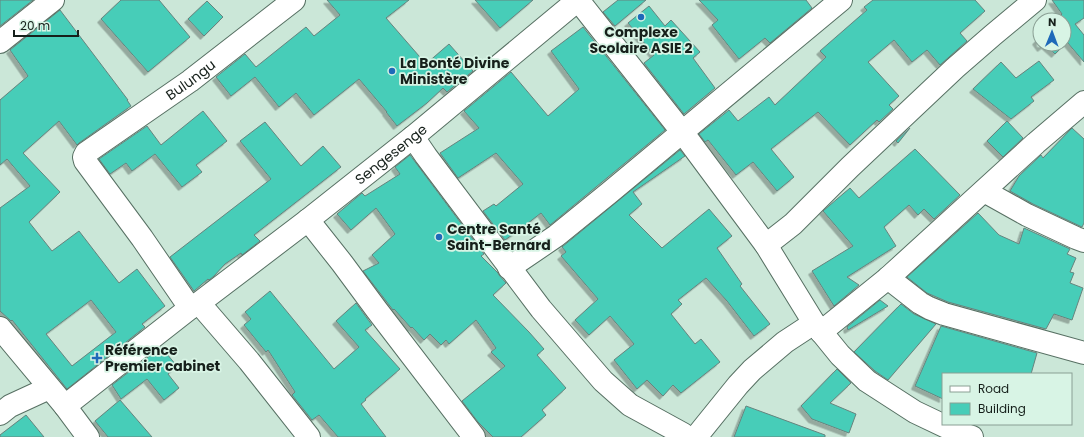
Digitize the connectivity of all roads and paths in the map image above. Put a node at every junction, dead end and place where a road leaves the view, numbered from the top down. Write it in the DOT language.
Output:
graph roads {
  1 [pos="53,0"];
  2 [pos="294,0"];
  3 [pos="578,0"];
  4 [pos="841,0"];
  5 [pos="1035,0"];
  6 [pos="0,42"];
  7 [pos="1081,108"];
  8 [pos="683,132"];
  9 [pos="413,137"];
  10 [pos="984,191"];
  11 [pos="308,220"];
  12 [pos="1084,241"];
  13 [pos="766,245"];
  14 [pos="509,268"];
  15 [pos="888,278"];
  16 [pos="195,305"];
  17 [pos="818,327"];
  18 [pos="0,328"];
  19 [pos="1084,353"];
  20 [pos="49,388"];
  21 [pos="65,406"];
  22 [pos="0,414"];
  23 [pos="942,425"];
  24 [pos="942,425"];
  25 [pos="88,437"];
  26 [pos="309,437"];
  27 [pos="474,437"];
  28 [pos="685,437"];
  29 [pos="696,437"];
  30 [pos="972,437"];
  1 -- 6 [label="street"];
  2 -- 16 [label="street, Bulungu"];
  3 -- 8 [label="street"];
  3 -- 9 [label="street, Sengesenge"];
  4 -- 8 [label="street"];
  5 -- 13 [label="street"];
  7 -- 10 [label="street"];
  8 -- 13 [label="street"];
  8 -- 14 [label="street"];
  9 -- 11 [label="street, Sengesenge"];
  9 -- 14 [label="street"];
  10 -- 12 [label="street"];
  10 -- 15 [label="street"];
  11 -- 16 [label="street, Sengesenge"];
  11 -- 27 [label="street"];
  13 -- 17 [label="street"];
  14 -- 28 [label="street"];
  15 -- 17 [label="street"];
  15 -- 19 [label="street"];
  16 -- 21 [label="street, Sengesenge"];
  16 -- 26 [label="street"];
  17 -- 24 [label="street"];
  17 -- 29 [label="street"];
  18 -- 20 [label="street"];
  20 -- 21 [label="street"];
  20 -- 22 [label="street"];
  21 -- 25 [label="street"];
  23 -- 30 [label="street"];
}
